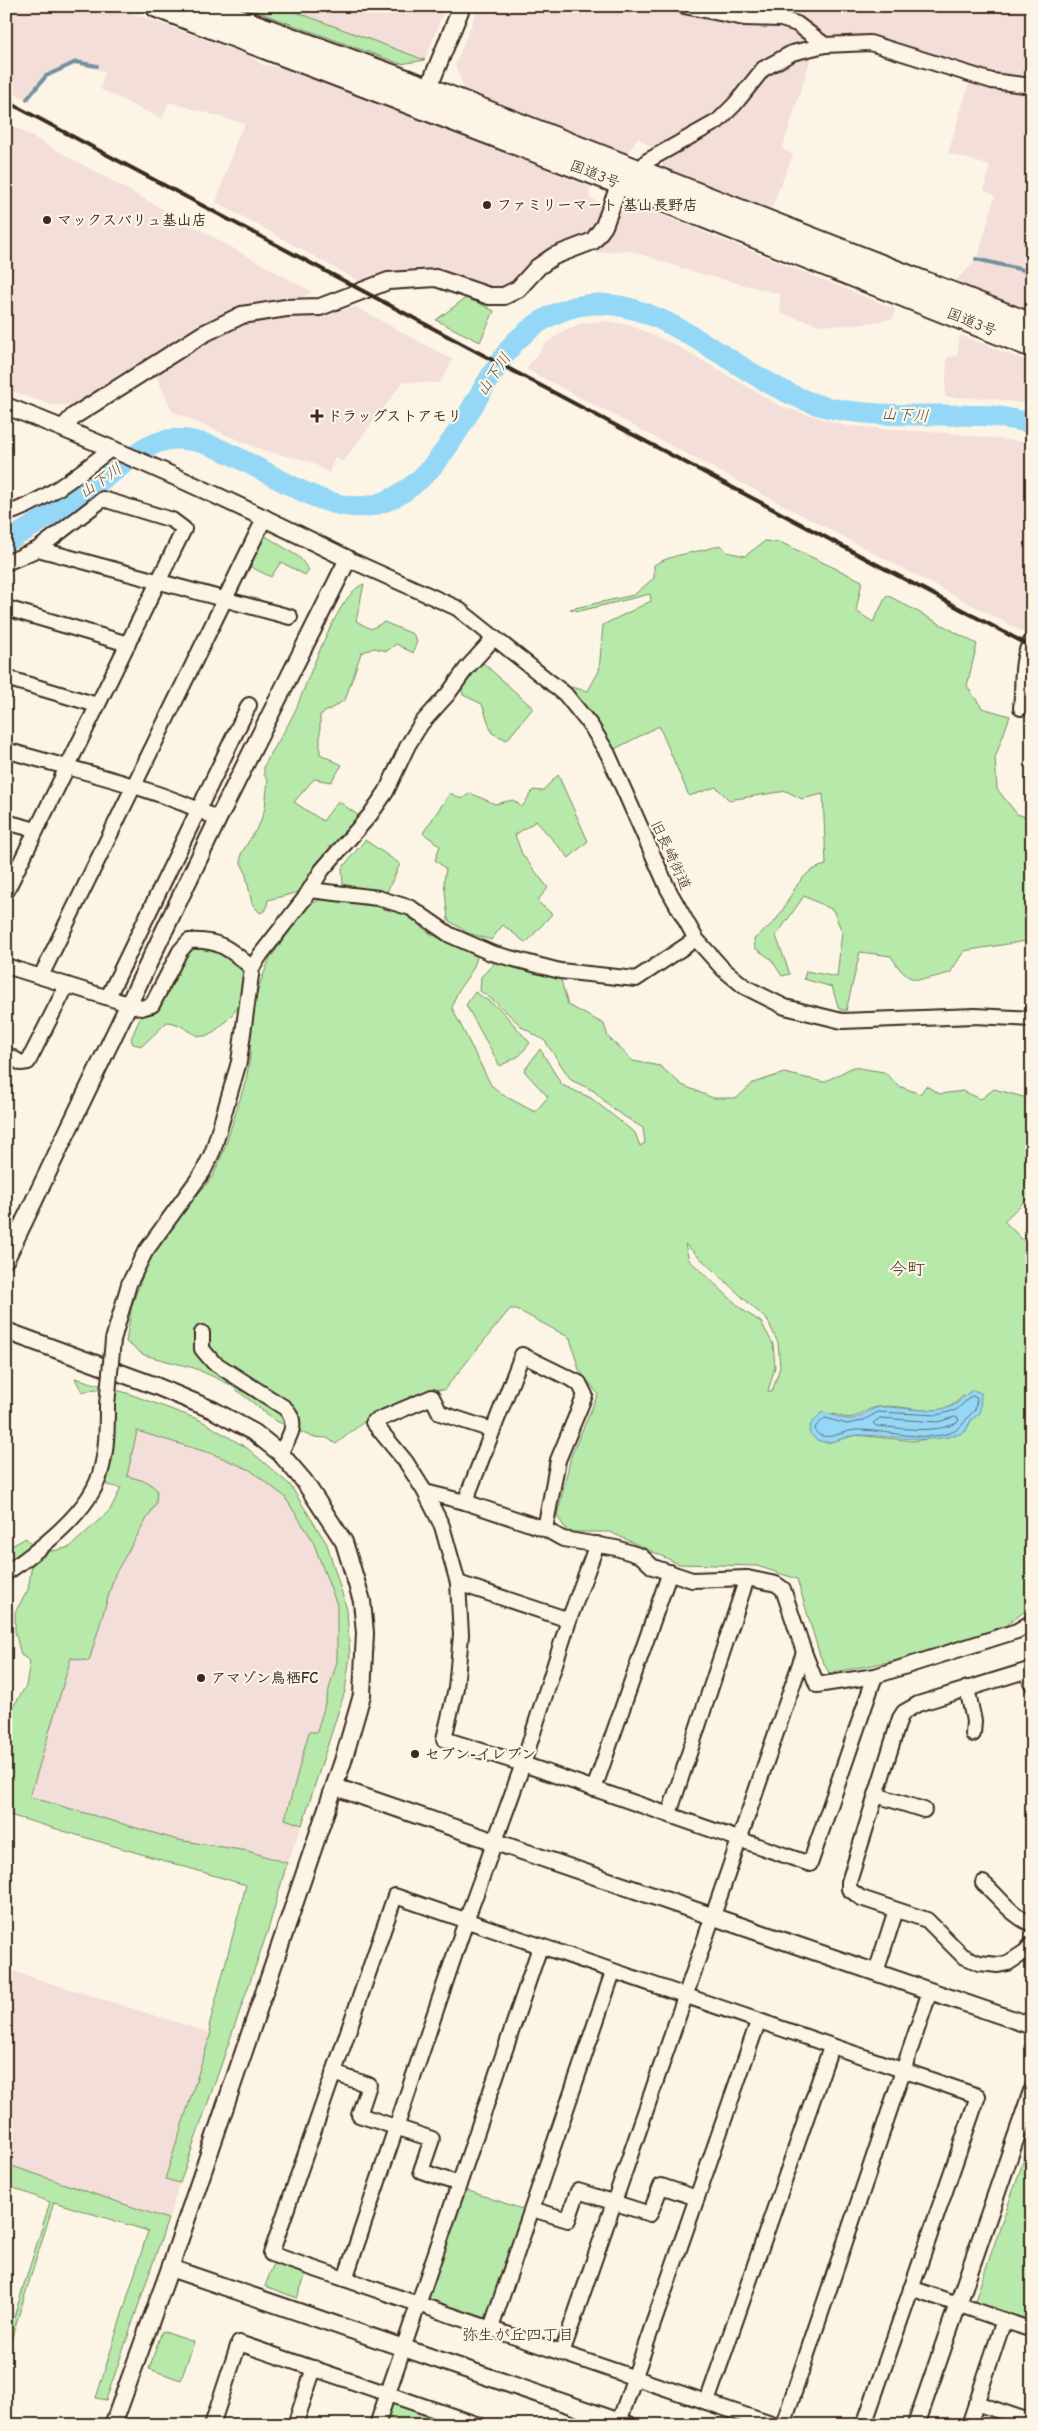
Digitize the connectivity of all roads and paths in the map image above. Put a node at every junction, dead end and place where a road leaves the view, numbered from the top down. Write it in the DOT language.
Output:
graph roads {
  1 [pos="157,6"];
  2 [pos="202,6"];
  3 [pos="462,6"];
  4 [pos="684,6"];
  5 [pos="825,45"];
  6 [pos="1032,86"];
  7 [pos="425,98"];
  8 [pos="639,172"];
  9 [pos="620,184"];
  10 [pos="1032,325"];
  11 [pos="1032,346"];
  12 [pos="6,406"];
  13 [pos="62,428"];
  14 [pos="115,450"];
  15 [pos="6,514"];
  16 [pos="265,517"];
  17 [pos="38,549"];
  18 [pos="348,559"];
  19 [pos="6,564"];
  20 [pos="159,582"];
  21 [pos="224,599"];
  22 [pos="6,608"];
  23 [pos="290,617"];
  24 [pos="494,638"];
  25 [pos="1032,640"];
  26 [pos="128,644"];
  27 [pos="6,678"];
  28 [pos="97,705"];
  29 [pos="249,705"];
  30 [pos="1021,708"];
  31 [pos="6,750"];
  32 [pos="67,768"];
  33 [pos="132,786"];
  34 [pos="199,809"];
  35 [pos="218,819"];
  36 [pos="6,822"];
  37 [pos="36,830"];
  38 [pos="310,890"];
  39 [pos="6,892"];
  40 [pos="696,939"];
  41 [pos="6,966"];
  42 [pos="252,968"];
  43 [pos="40,976"];
  44 [pos="67,985"];
  45 [pos="108,997"];
  46 [pos="129,1004"];
  47 [pos="1032,1020"];
  48 [pos="6,1054"];
  49 [pos="6,1259"];
  50 [pos="6,1331"];
  51 [pos="202,1333"];
  52 [pos="492,1430"];
  53 [pos="280,1453"];
  54 [pos="425,1492"];
  55 [pos="465,1502"];
  56 [pos="545,1529"];
  57 [pos="597,1544"];
  58 [pos="6,1572"];
  59 [pos="670,1572"];
  60 [pos="747,1578"];
  61 [pos="458,1583"];
  62 [pos="569,1620"];
  63 [pos="1032,1622"];
  64 [pos="804,1652"];
  65 [pos="1030,1674"];
  66 [pos="875,1676"];
  67 [pos="967,1688"];
  68 [pos="973,1734"];
  69 [pos="523,1764"];
  70 [pos="335,1787"];
  71 [pos="594,1789"];
  72 [pos="876,1795"];
  73 [pos="924,1810"];
  74 [pos="669,1814"];
  75 [pos="739,1838"];
  76 [pos="495,1843"];
  77 [pos="983,1883"];
  78 [pos="896,1910"];
  79 [pos="711,1916"];
  80 [pos="466,1921"];
  81 [pos="1032,1924"];
  82 [pos="1032,1944"];
  83 [pos="540,1947"];
  84 [pos="613,1972"];
  85 [pos="876,1972"];
  86 [pos="930,1991"];
  87 [pos="684,1996"];
  88 [pos="758,2022"];
  89 [pos="1032,2026"];
  90 [pos="831,2047"];
  91 [pos="903,2072"];
  92 [pos="334,2073"];
  93 [pos="1032,2091"];
  94 [pos="396,2128"];
  95 [pos="459,2184"];
  96 [pos="697,2198"];
  97 [pos="614,2202"];
  98 [pos="532,2208"];
  99 [pos="170,2268"];
  100 [pos="345,2279"];
  101 [pos="911,2288"];
  102 [pos="417,2304"];
  103 [pos="958,2304"];
  104 [pos="1004,2320"];
  105 [pos="491,2328"];
  106 [pos="1032,2330"];
  107 [pos="402,2348"];
  108 [pos="562,2353"];
  109 [pos="314,2368"];
  110 [pos="634,2377"];
  111 [pos="388,2394"];
  112 [pos="707,2402"];
  113 [pos="976,2403"];
  114 [pos="458,2421"];
  115 [pos="1032,2422"];
  116 [pos="622,2424"];
  117 [pos="113,2425"];
  118 [pos="212,2425"];
  119 [pos="295,2425"];
  120 [pos="377,2425"];
  121 [pos="479,2425"];
  122 [pos="774,2425"];
  123 [pos="782,2425"];
  124 [pos="864,2425"];
  125 [pos="916,2425"];
  126 [pos="969,2425"];
  1 -- 7 [label="highway, 国道3号"];
  2 -- 7 [label="highway, 国道3号"];
  3 -- 7 [label="street"];
  4 -- 5 [label="street"];
  5 -- 6 [label="street"];
  5 -- 8 [label="street"];
  7 -- 8 [label="highway, 国道3号"];
  7 -- 9 [label="highway, 国道3号"];
  8 -- 9 [label="street"];
  8 -- 10 [label="highway, 国道3号"];
  9 -- 11 [label="highway, 国道3号"];
  9 -- 13 [label="street"];
  12 -- 13 [label="street"];
  13 -- 14 [label="street"];
  14 -- 15 [label="street"];
  14 -- 16 [label="street"];
  16 -- 18 [label="street"];
  16 -- 21 [label="street"];
  17 -- 19 [label="street"];
  17 -- 20 [label="street"];
  17 -- 20 [label="street"];
  18 -- 24 [label="street, 旧長崎街道"];
  18 -- 35 [label="street"];
  20 -- 21 [label="street"];
  20 -- 26 [label="street"];
  21 -- 23 [label="street"];
  21 -- 33 [label="street"];
  22 -- 26 [label="street"];
  24 -- 38 [label="street"];
  24 -- 40 [label="street, 旧長崎街道"];
  25 -- 30 [label="street"];
  26 -- 28 [label="street"];
  27 -- 28 [label="street"];
  28 -- 32 [label="street"];
  29 -- 34 [label="street"];
  31 -- 32 [label="street"];
  32 -- 33 [label="street"];
  32 -- 37 [label="street"];
  33 -- 34 [label="street"];
  33 -- 43 [label="street"];
  34 -- 35 [label="street"];
  34 -- 45 [label="street"];
  35 -- 46 [label="street"];
  36 -- 37 [label="street"];
  37 -- 39 [label="street"];
  38 -- 40 [label="street"];
  38 -- 42 [label="street"];
  40 -- 47 [label="street, 旧長崎街道"];
  41 -- 43 [label="street"];
  42 -- 46 [label="street"];
  42 -- 58 [label="street, bridge"];
  43 -- 44 [label="street"];
  44 -- 45 [label="street"];
  44 -- 48 [label="street"];
  45 -- 46 [label="street"];
  46 -- 49 [label="street"];
  50 -- 53 [label="street"];
  51 -- 53 [label="street"];
  52 -- 54 [label="street"];
  52 -- 55 [label="street"];
  52 -- 56 [label="street"];
  53 -- 70 [label="street"];
  54 -- 55 [label="street"];
  54 -- 61 [label="street"];
  55 -- 56 [label="street"];
  56 -- 57 [label="street"];
  57 -- 59 [label="street"];
  57 -- 62 [label="street"];
  59 -- 60 [label="street"];
  59 -- 71 [label="street"];
  60 -- 64 [label="street"];
  60 -- 74 [label="street"];
  61 -- 62 [label="street"];
  61 -- 69 [label="street"];
  62 -- 69 [label="street"];
  63 -- 66 [label="street"];
  64 -- 66 [label="street"];
  64 -- 75 [label="street"];
  65 -- 67 [label="street"];
  66 -- 75 [label="street"];
  67 -- 68 [label="street"];
  67 -- 72 [label="street"];
  69 -- 71 [label="street"];
  69 -- 76 [label="street"];
  70 -- 76 [label="street"];
  70 -- 99 [label="street"];
  71 -- 74 [label="street"];
  72 -- 73 [label="street"];
  72 -- 78 [label="street"];
  74 -- 75 [label="street"];
  75 -- 79 [label="street"];
  76 -- 79 [label="street"];
  76 -- 80 [label="street"];
  77 -- 81 [label="street"];
  78 -- 82 [label="street"];
  78 -- 85 [label="street"];
  79 -- 85 [label="street"];
  79 -- 87 [label="street"];
  80 -- 83 [label="street"];
  80 -- 92 [label="street"];
  80 -- 94 [label="street"];
  83 -- 84 [label="street"];
  83 -- 95 [label="street"];
  84 -- 87 [label="street"];
  84 -- 98 [label="street"];
  85 -- 86 [label="street"];
  86 -- 89 [label="street"];
  86 -- 91 [label="street"];
  87 -- 88 [label="street"];
  87 -- 97 [label="street"];
  88 -- 90 [label="street"];
  88 -- 96 [label="street"];
  90 -- 91 [label="street"];
  90 -- 112 [label="street"];
  91 -- 101 [label="street"];
  91 -- 123 [label="street"];
  92 -- 94 [label="street"];
  92 -- 100 [label="street"];
  93 -- 103 [label="street"];
  94 -- 95 [label="street"];
  94 -- 100 [label="street"];
  95 -- 102 [label="street"];
  96 -- 97 [label="street"];
  96 -- 110 [label="street"];
  97 -- 98 [label="street"];
  97 -- 108 [label="street"];
  98 -- 105 [label="street"];
  99 -- 107 [label="street"];
  99 -- 117 [label="street"];
  100 -- 102 [label="street"];
  101 -- 103 [label="street"];
  101 -- 124 [label="street"];
  102 -- 105 [label="street"];
  102 -- 107 [label="street"];
  103 -- 104 [label="street"];
  103 -- 125 [label="street"];
  104 -- 106 [label="street"];
  104 -- 113 [label="street"];
  105 -- 108 [label="street"];
  107 -- 111 [label="street"];
  107 -- 116 [label="street"];
  108 -- 110 [label="street"];
  109 -- 111 [label="street"];
  109 -- 118 [label="street"];
  109 -- 119 [label="street"];
  110 -- 112 [label="street"];
  110 -- 116 [label="street"];
  111 -- 114 [label="street"];
  111 -- 120 [label="street"];
  112 -- 122 [label="street"];
  113 -- 115 [label="street"];
  113 -- 126 [label="street"];
  114 -- 121 [label="street"];
}
